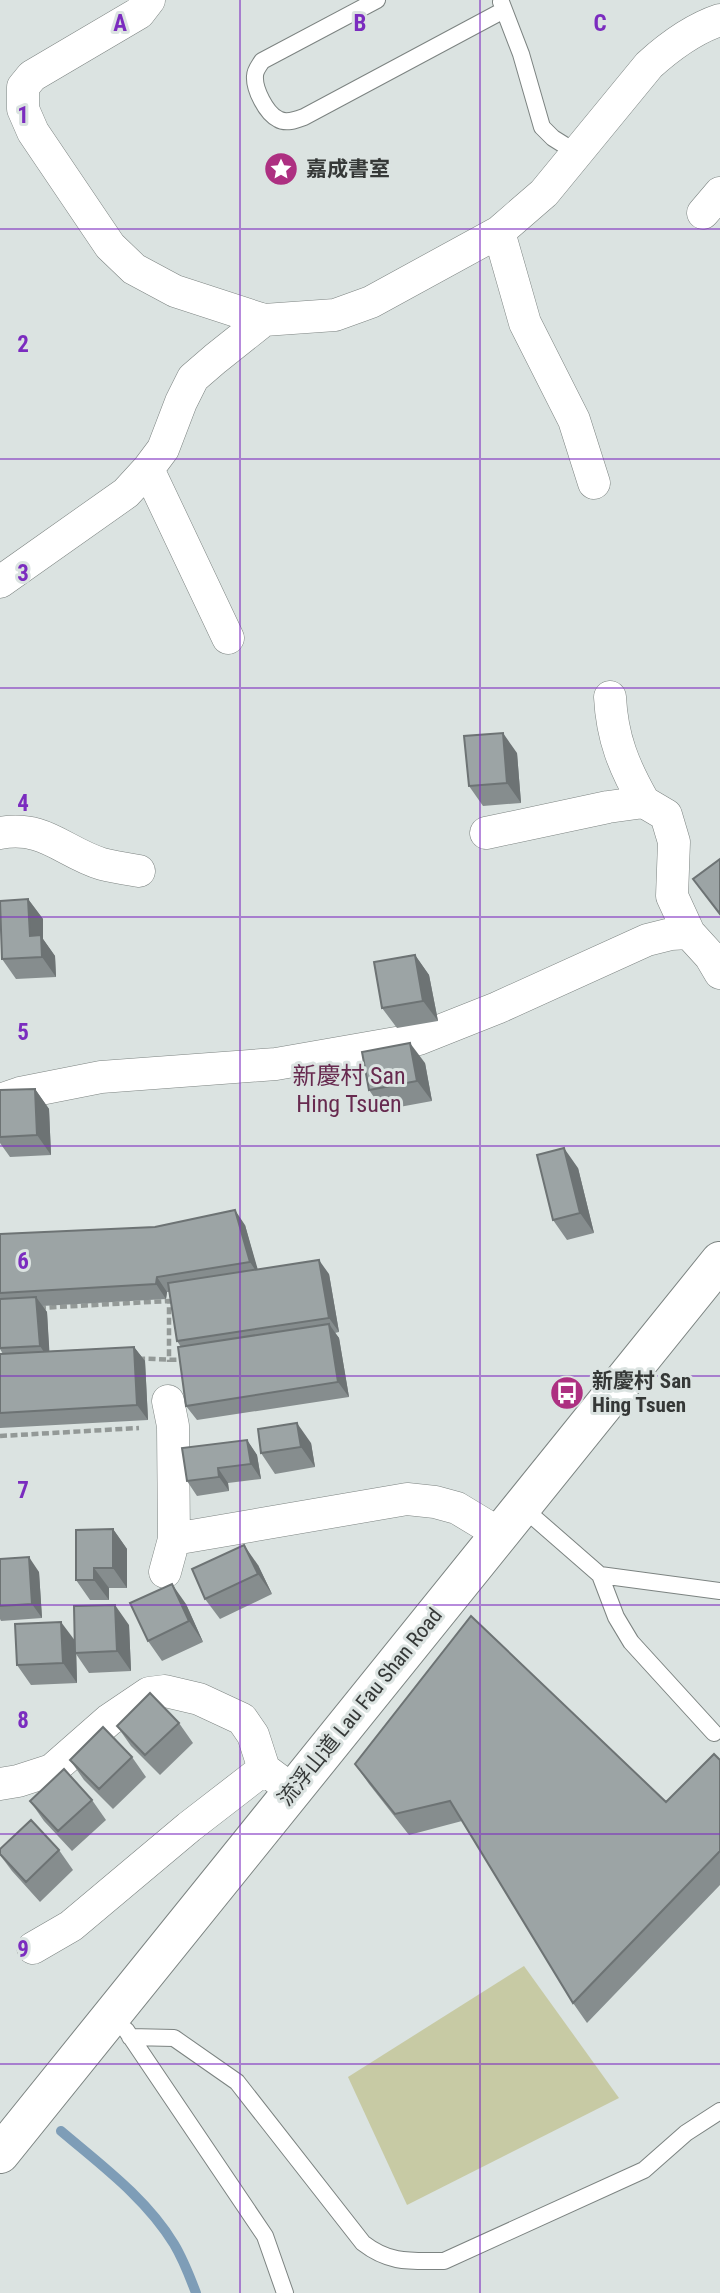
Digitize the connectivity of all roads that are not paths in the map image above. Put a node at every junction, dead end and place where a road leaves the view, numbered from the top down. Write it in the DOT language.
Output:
graph roads {
  1 [pos="149,0"];
  2 [pos="377,0"];
  3 [pos="502,5"];
  4 [pos="720,20"];
  5 [pos="577,153"];
  6 [pos="499,232"];
  7 [pos="264,320"];
  8 [pos="148,469"];
  9 [pos="594,483"];
  10 [pos="0,582"];
  11 [pos="228,638"];
  12 [pos="610,697"];
  13 [pos="644,802"];
  14 [pos="0,833"];
  15 [pos="486,833"];
  16 [pos="139,871"];
  17 [pos="688,933"];
  18 [pos="720,973"];
  19 [pos="0,1100"];
  20 [pos="720,1261"];
  21 [pos="170,1414"];
  22 [pos="511,1521"];
  23 [pos="174,1539"];
  24 [pos="165,1572"];
  25 [pos="600,1575"];
  26 [pos="720,1591"];
  27 [pos="714,1733"];
  28 [pos="278,1780"];
  29 [pos="0,1784"];
  30 [pos="33,1948"];
  31 [pos="122,2024"];
  32 [pos="720,2111"];
  33 [pos="0,2154"];
  34 [pos="285,2293"];
  1 -- 7 [label="street"];
  2 -- 3 [label="lane"];
  3 -- 5 [label="lane"];
  4 -- 5 [label="street"];
  5 -- 6 [label="street"];
  6 -- 7 [label="street"];
  6 -- 9 [label="street"];
  7 -- 8 [label="street"];
  8 -- 10 [label="street"];
  8 -- 11 [label="street"];
  12 -- 13 [label="street"];
  13 -- 15 [label="street"];
  13 -- 17 [label="street"];
  14 -- 16 [label="street"];
  17 -- 18 [label="street"];
  17 -- 19 [label="street"];
  20 -- 22 [label="street, 流浮山道 Lau Fau Shan Road"];
  21 -- 23 [label="street"];
  22 -- 23 [label="street"];
  22 -- 25 [label="lane"];
  22 -- 28 [label="street, 流浮山道 Lau Fau Shan Road"];
  23 -- 24 [label="street"];
  25 -- 26 [label="lane"];
  25 -- 27 [label="lane"];
  28 -- 29 [label="street"];
  28 -- 30 [label="street"];
  28 -- 31 [label="street, 流浮山道 Lau Fau Shan Road"];
  31 -- 32 [label="lane"];
  31 -- 33 [label="street, 流浮山道 Lau Fau Shan Road"];
  31 -- 34 [label="lane"];
}
